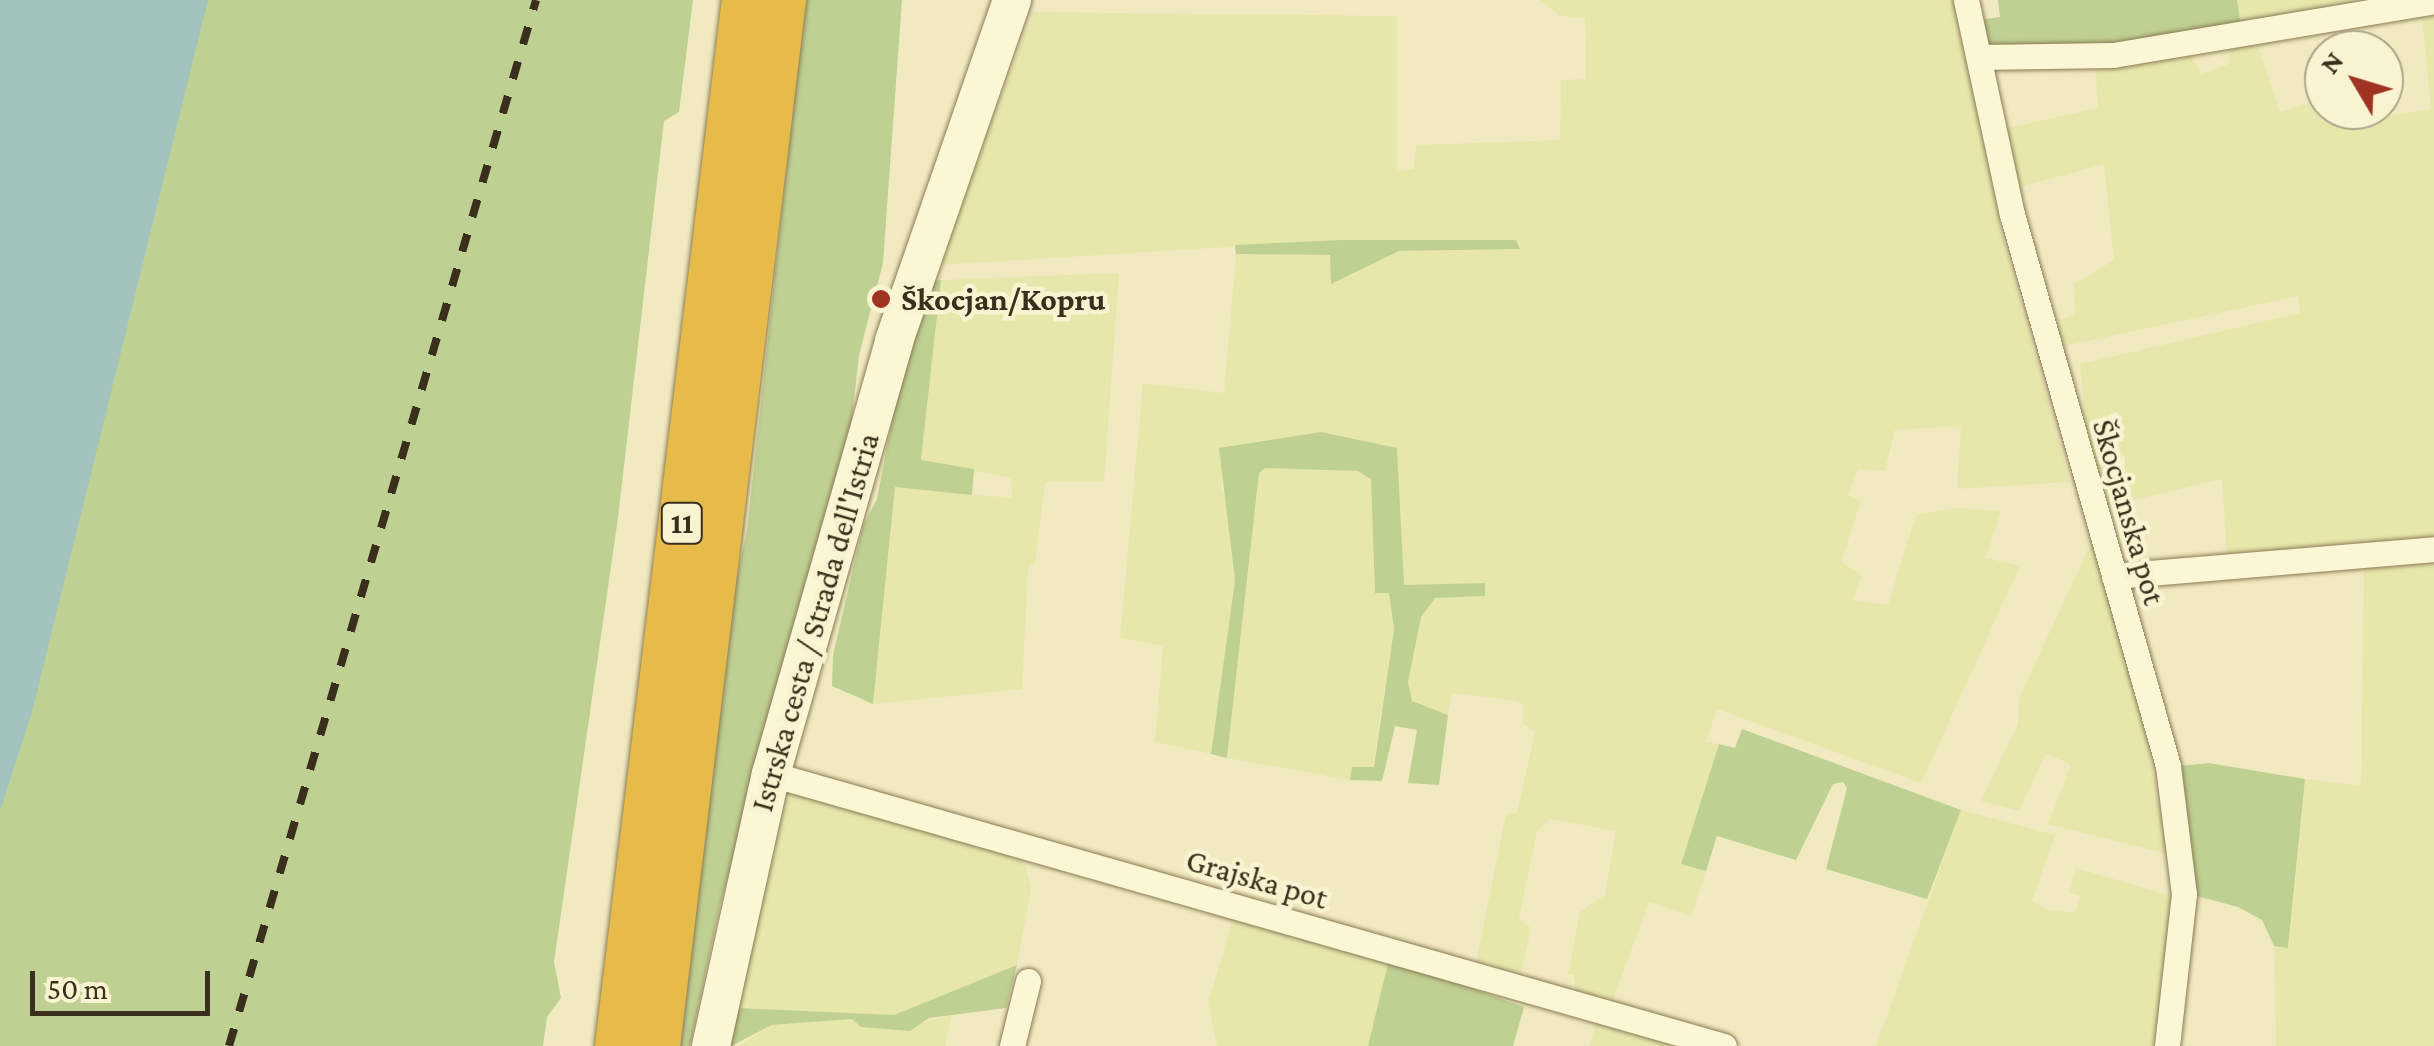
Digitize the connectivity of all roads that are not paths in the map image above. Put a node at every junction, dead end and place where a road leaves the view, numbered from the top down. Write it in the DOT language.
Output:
graph roads {
  1 [pos="746,0"];
  2 [pos="782,0"];
  3 [pos="1012,0"];
  4 [pos="1966,0"];
  5 [pos="2434,1"];
  6 [pos="1980,57"];
  7 [pos="2434,549"];
  8 [pos="2114,576"];
  9 [pos="771,774"];
  10 [pos="1028,981"];
  11 [pos="619,1046"];
  12 [pos="656,1046"];
  13 [pos="711,1046"];
  14 [pos="1012,1046"];
  15 [pos="1724,1046"];
  16 [pos="2167,1046"];
  1 -- 11 [label="highway, 11"];
  2 -- 12 [label="highway, 11"];
  3 -- 9 [label="street, Istrska cesta / Strada dell'Istria"];
  4 -- 6 [label="street, Škocjanska pot"];
  5 -- 6 [label="street"];
  6 -- 8 [label="street, Škocjanska pot"];
  7 -- 8 [label="street"];
  8 -- 16 [label="street, Škocjanska pot"];
  9 -- 13 [label="street, Istrska cesta / Strada dell'Istria"];
  9 -- 15 [label="street, Grajska pot"];
  10 -- 14 [label="street"];
}
